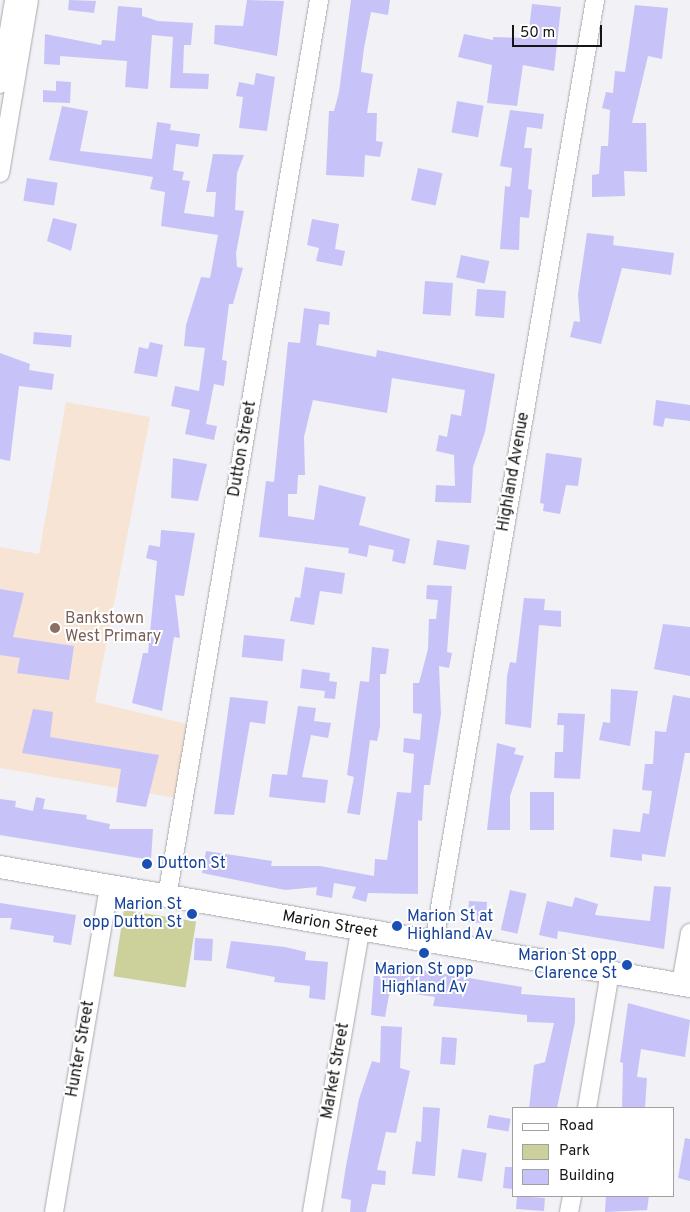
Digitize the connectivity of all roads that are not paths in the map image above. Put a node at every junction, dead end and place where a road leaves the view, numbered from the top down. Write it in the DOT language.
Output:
graph roads {
  1 [pos="14,0"];
  2 [pos="29,0"];
  3 [pos="319,0"];
  4 [pos="595,0"];
  5 [pos="0,84"];
  6 [pos="0,173"];
  7 [pos="0,867"];
  8 [pos="109,887"];
  9 [pos="167,897"];
  10 [pos="360,930"];
  11 [pos="690,933"];
  12 [pos="434,943"];
  13 [pos="610,972"];
  14 [pos="686,985"];
  15 [pos="587,1107"];
  16 [pos="572,1197"];
  17 [pos="54,1212"];
  18 [pos="312,1212"];
  19 [pos="569,1212"];
  1 -- 5 [label="street"];
  2 -- 6 [label="street"];
  3 -- 9 [label="street, Dutton Street"];
  4 -- 12 [label="street, Highland Avenue"];
  7 -- 8 [label="main road, Marion Street"];
  8 -- 9 [label="main road, Marion Street"];
  8 -- 17 [label="street, Hunter Street"];
  9 -- 10 [label="main road, Marion Street"];
  10 -- 12 [label="main road, Marion Street"];
  10 -- 18 [label="street, Market Street"];
  11 -- 14 [label="street"];
  12 -- 13 [label="main road, Marion Street"];
  13 -- 14 [label="main road, Marion Street"];
  13 -- 15 [label="street"];
  16 -- 19 [label="street"];
}
